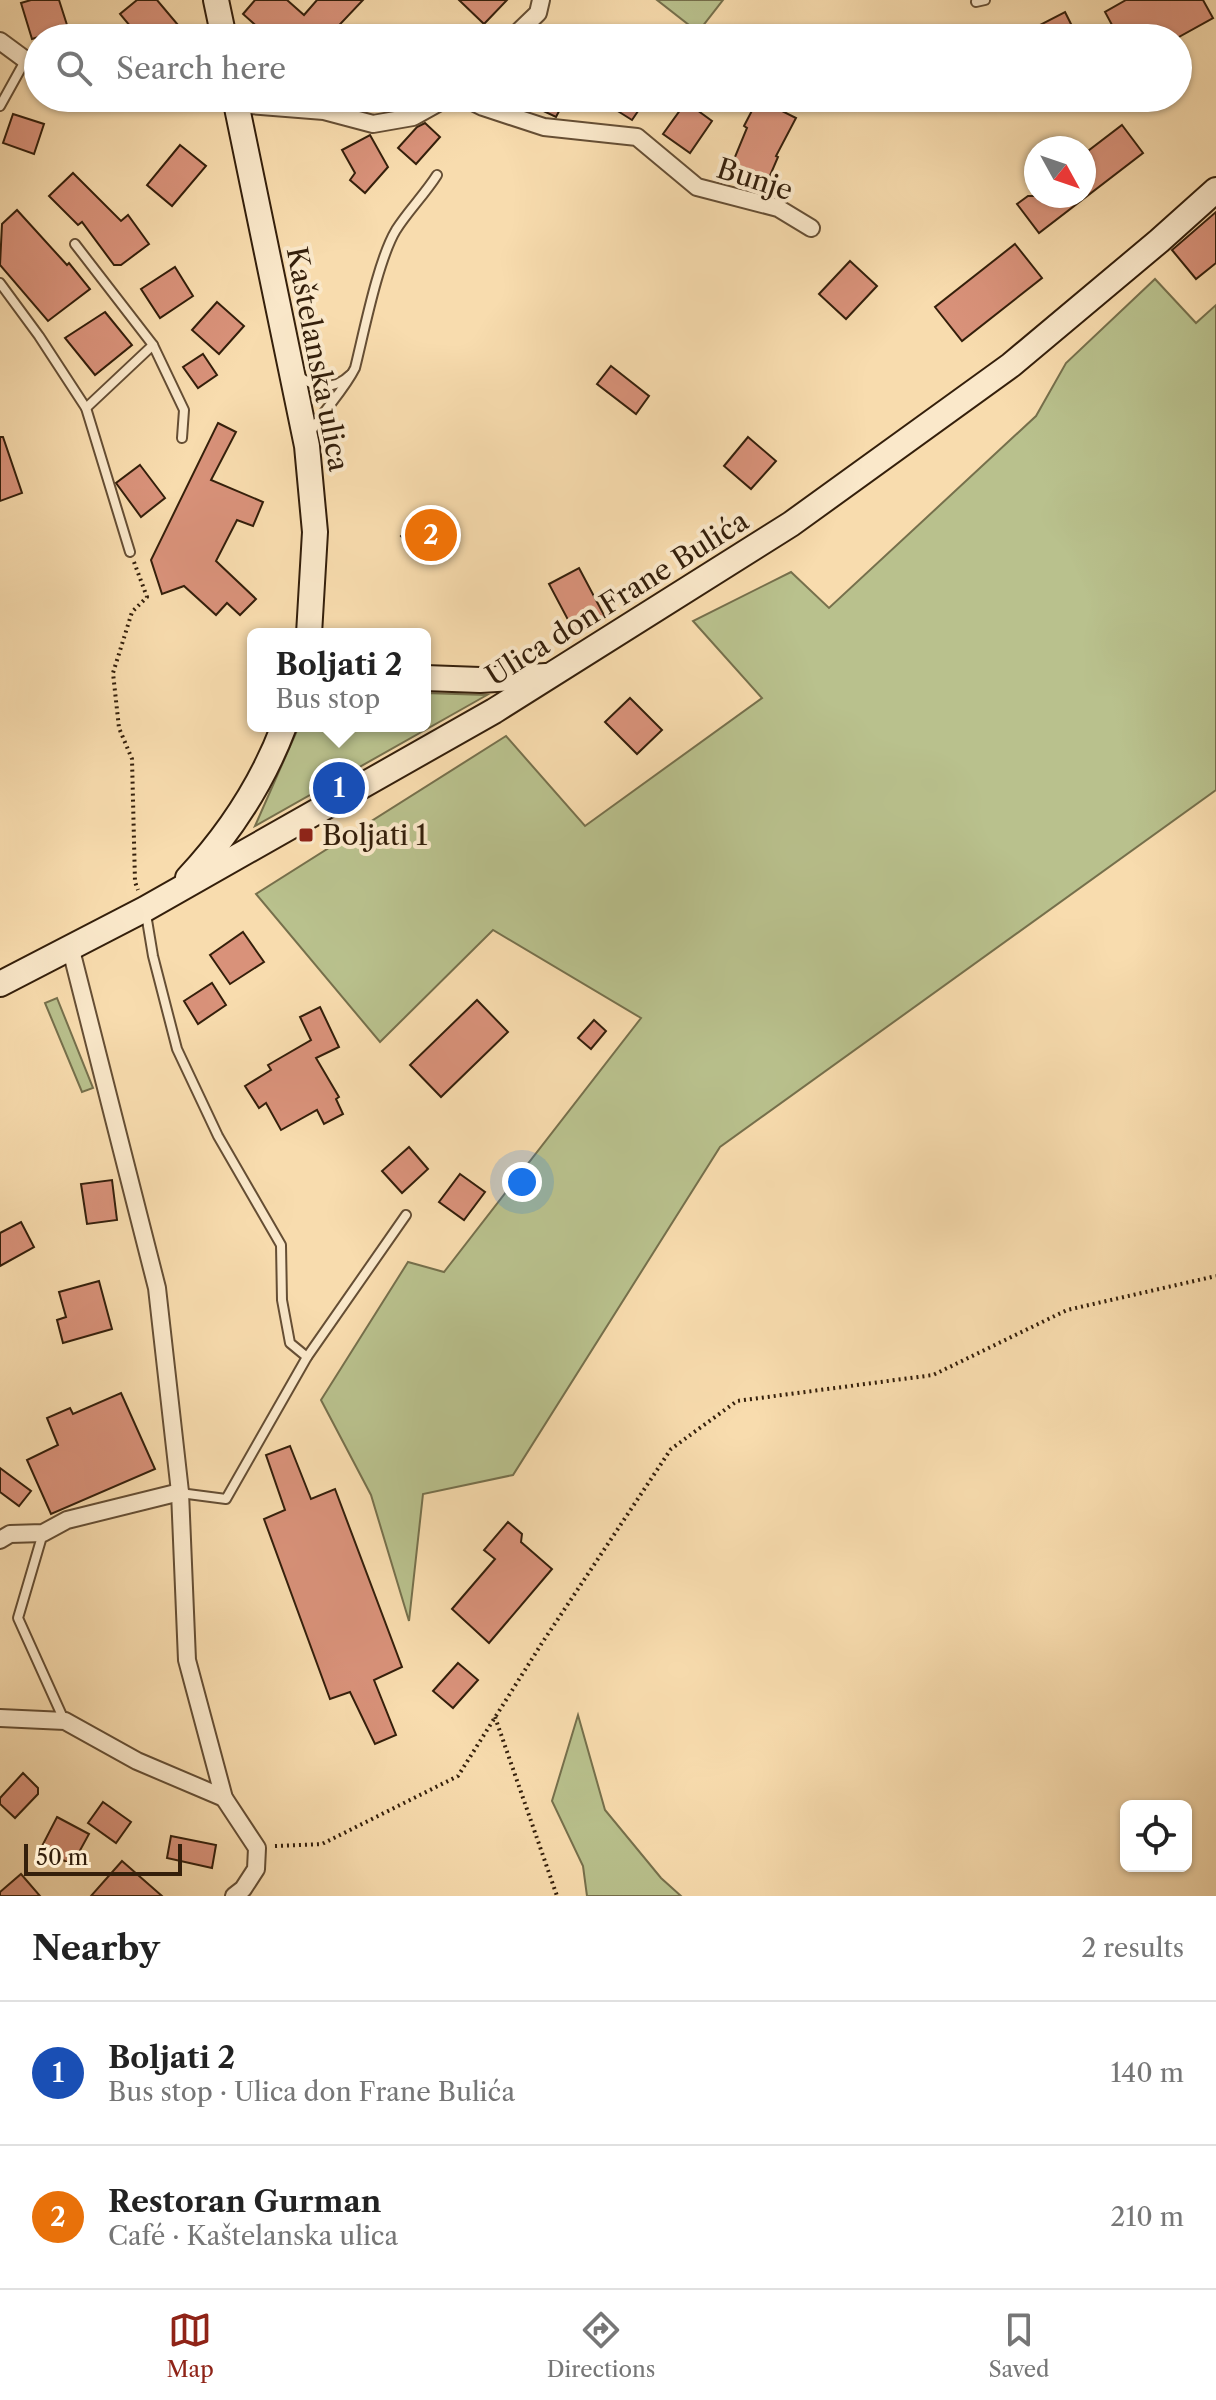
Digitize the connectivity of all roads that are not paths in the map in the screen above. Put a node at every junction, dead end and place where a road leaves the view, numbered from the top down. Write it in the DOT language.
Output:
graph roads {
  1 [pos="216,0"];
  2 [pos="541,0"];
  3 [pos="221,24"];
  4 [pos="527,24"];
  5 [pos="0,41"];
  6 [pos="24,59"];
  7 [pos="24,75"];
  8 [pos="0,106"];
  9 [pos="238,112"];
  10 [pos="328,112"];
  11 [pos="422,112"];
  12 [pos="498,112"];
  13 [pos="437,175"];
  14 [pos="1216,190"];
  15 [pos="811,228"];
  16 [pos="75,244"];
  17 [pos="0,283"];
  18 [pos="153,345"];
  19 [pos="355,368"];
  20 [pos="293,369"];
  21 [pos="86,408"];
  22 [pos="182,438"];
  23 [pos="307,446"];
  24 [pos="130,552"];
  25 [pos="309,628"];
  26 [pos="553,676"];
  27 [pos="431,678"];
  28 [pos="281,732"];
  29 [pos="170,894"];
  30 [pos="145,909"];
  31 [pos="70,946"];
  32 [pos="0,984"];
  33 [pos="406,1215"];
  34 [pos="307,1357"];
  35 [pos="180,1492"];
  36 [pos="43,1533"];
  37 [pos="0,1540"];
  38 [pos="0,1718"];
  39 [pos="65,1721"];
  40 [pos="224,1798"];
  41 [pos="234,1896"];
  1 -- 3 [label="street"];
  2 -- 4 [label="street"];
  5 -- 6 [label="street"];
  7 -- 8 [label="lane"];
  9 -- 20 [label="street, Kaštelanska ulica"];
  10 -- 11 [label="street"];
  12 -- 15 [label="street, Bunje"];
  13 -- 19 [label="lane"];
  14 -- 26 [label="street, Ulica don Frane Bulića"];
  16 -- 18 [label="lane"];
  17 -- 21 [label="lane"];
  18 -- 21 [label="lane"];
  18 -- 22 [label="lane"];
  19 -- 20 [label="lane"];
  19 -- 23 [label="lane"];
  20 -- 23 [label="street, Kaštelanska ulica"];
  21 -- 24 [label="lane"];
  23 -- 25 [label="street, Kaštelanska ulica"];
  26 -- 27 [label="street"];
  26 -- 29 [label="street, Ulica don Frane Bulića"];
  28 -- 29 [label="street"];
  29 -- 30 [label="street, Ulica don Frane Bulića"];
  30 -- 31 [label="street, Ulica don Frane Bulića"];
  30 -- 34 [label="lane"];
  31 -- 32 [label="street, Ulica don Frane Bulića"];
  31 -- 35 [label="street"];
  33 -- 34 [label="lane"];
  34 -- 35 [label="lane"];
  35 -- 36 [label="street"];
  35 -- 40 [label="street"];
  36 -- 37 [label="street"];
  36 -- 39 [label="lane"];
  38 -- 39 [label="street"];
  39 -- 40 [label="street"];
  40 -- 41 [label="street"];
}
